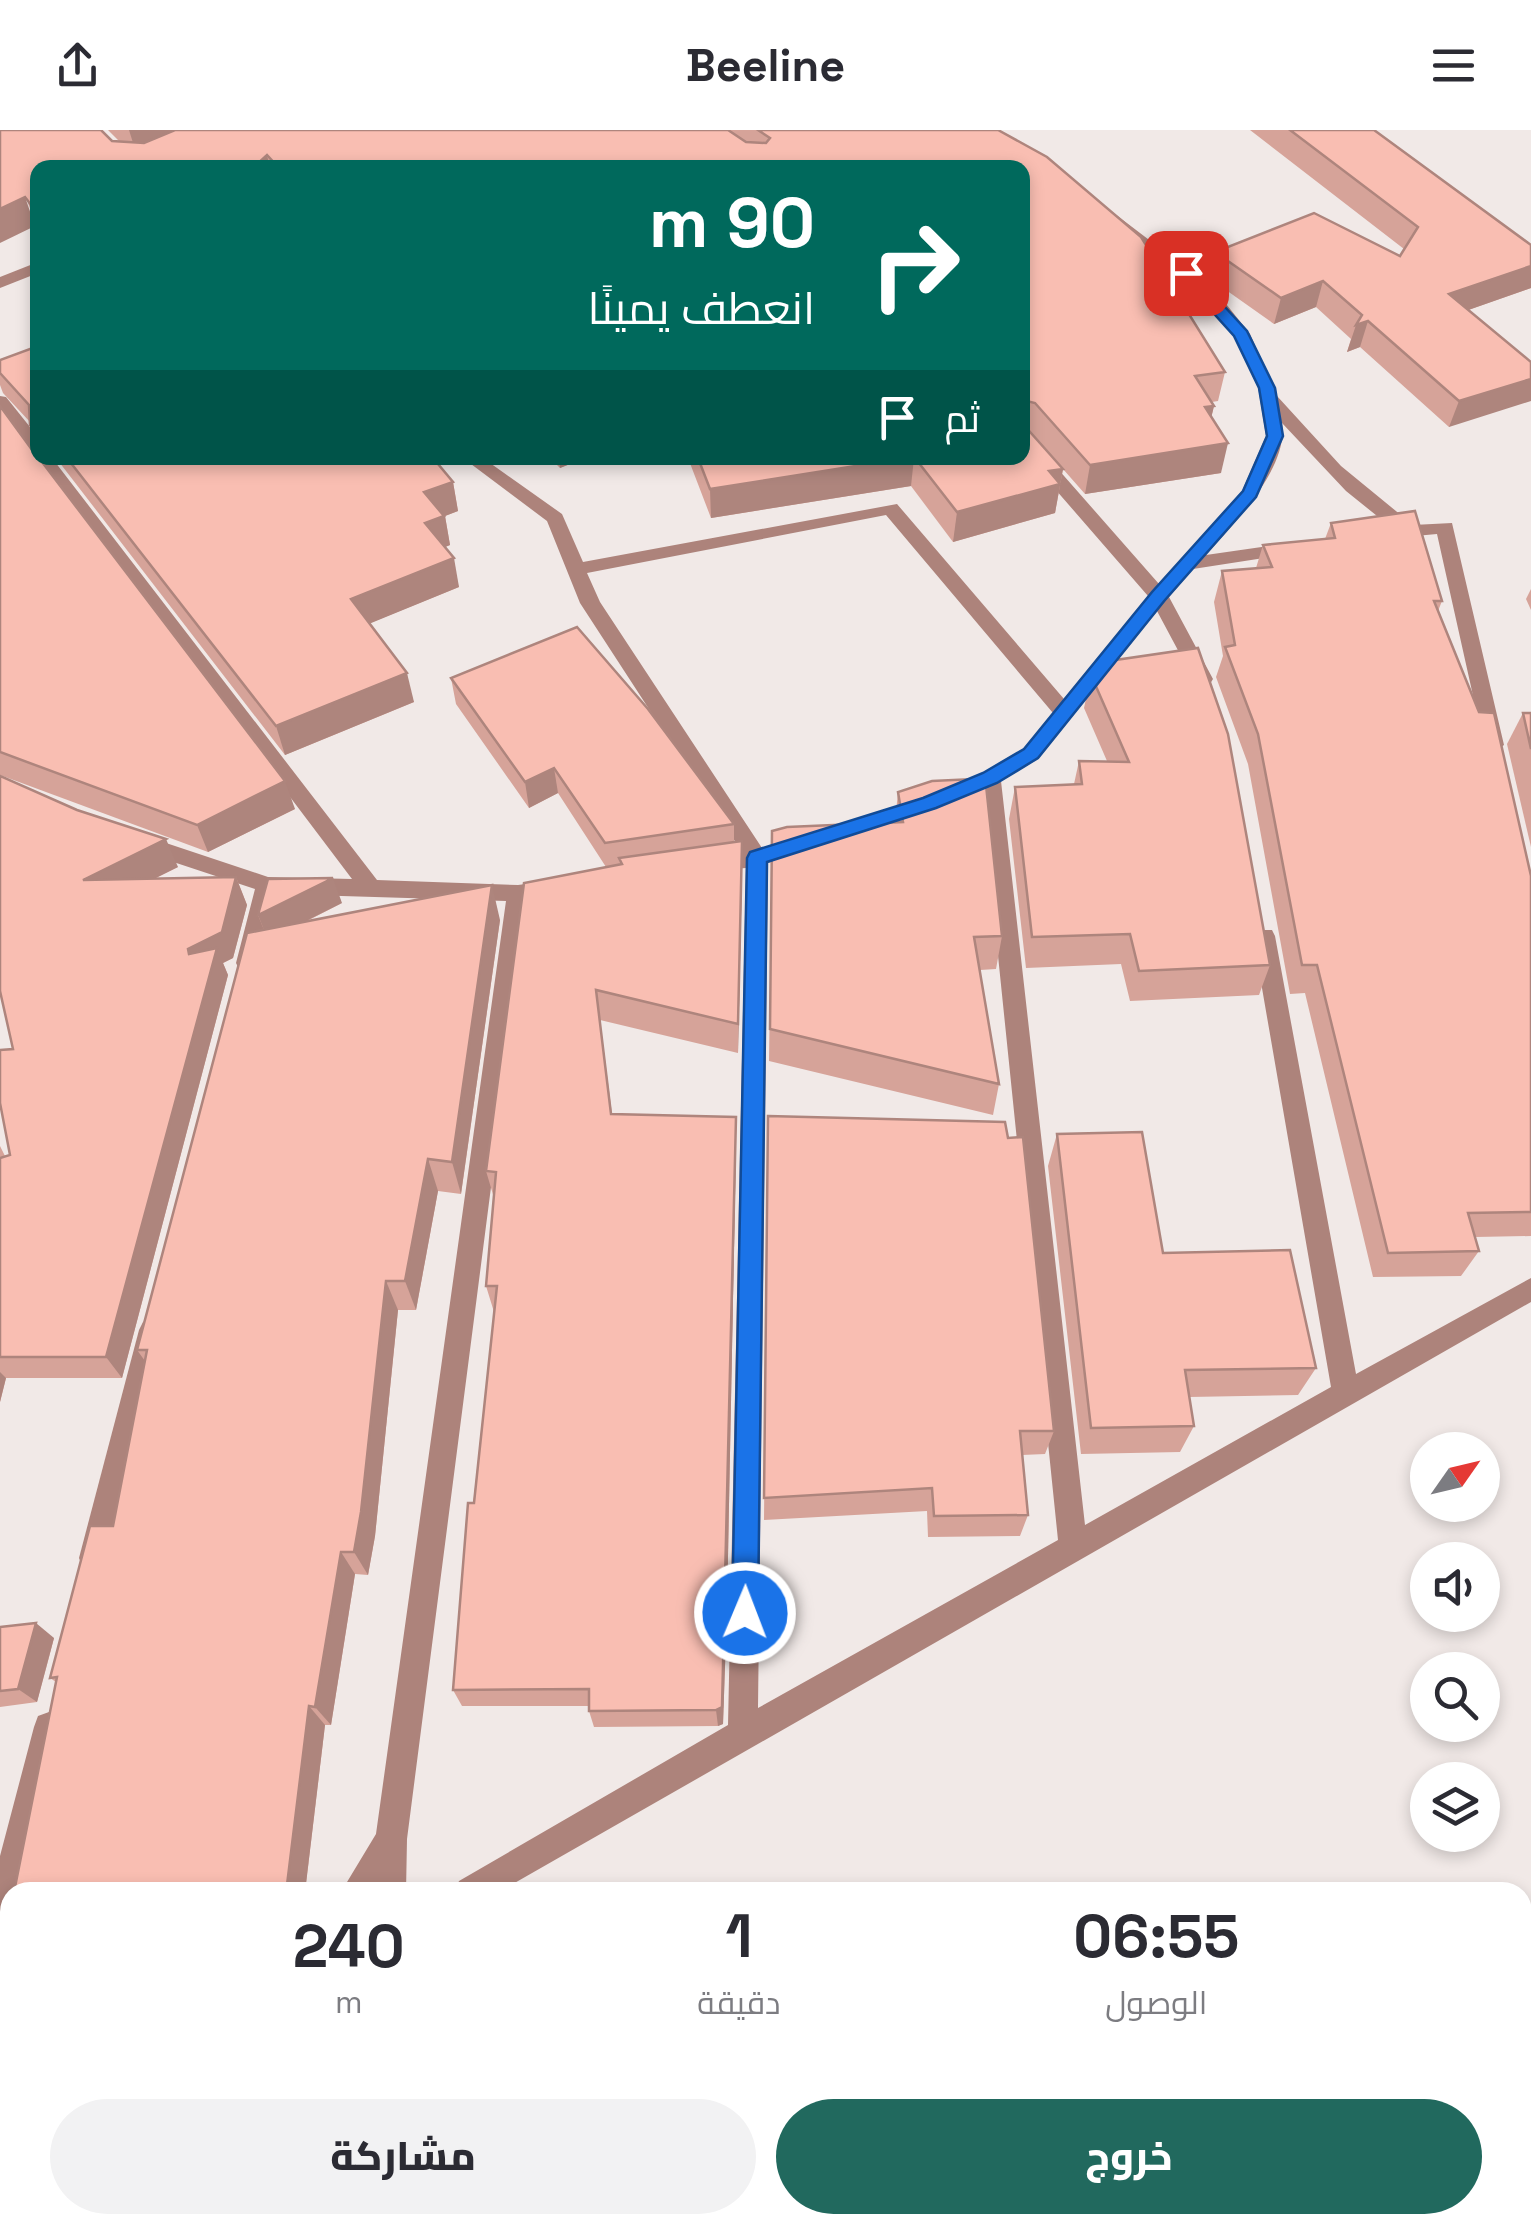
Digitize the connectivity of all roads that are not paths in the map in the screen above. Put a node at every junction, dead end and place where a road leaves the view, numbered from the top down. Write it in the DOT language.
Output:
graph roads {
  1 [pos="1102,209"];
  2 [pos="30,271"];
  3 [pos="0,283"];
  4 [pos="1269,397"];
  5 [pos="0,401"];
  6 [pos="30,440"];
  7 [pos="1030,448"];
  8 [pos="48,465"];
  9 [pos="482,465"];
  10 [pos="1410,532"];
  11 [pos="1373,538"];
  12 [pos="1317,546"];
  13 [pos="1186,564"];
  14 [pos="577,570"];
  15 [pos="1158,596"];
  16 [pos="1208,695"];
  17 [pos="1064,712"];
  18 [pos="1497,758"];
  19 [pos="990,778"];
  20 [pos="118,834"];
  21 [pos="757,858"];
  22 [pos="684,869"];
  23 [pos="268,885"];
  24 [pos="369,886"];
  25 [pos="574,886"];
  26 [pos="518,894"];
  27 [pos="1262,922"];
  28 [pos="243,980"];
  29 [pos="1531,1289"];
  30 [pos="158,1305"];
  31 [pos="1346,1394"];
  32 [pos="1073,1547"];
  33 [pos="84,1592"];
  34 [pos="54,1706"];
  35 [pos="743,1733"];
  36 [pos="391,1839"];
  37 [pos="9,1882"];
  38 [pos="363,1882"];
  39 [pos="390,1882"];
  40 [pos="487,1882"];
  1 -- 4 [label="street"];
  2 -- 3 [label="street"];
  4 -- 10 [label="street"];
  4 -- 13 [label="street"];
  5 -- 6 [label="street"];
  7 -- 15 [label="street"];
  8 -- 24 [label="street"];
  9 -- 14 [label="street"];
  10 -- 11 [label="street"];
  10 -- 18 [label="street"];
  12 -- 13 [label="street"];
  13 -- 15 [label="street"];
  14 -- 17 [label="street"];
  14 -- 21 [label="street"];
  15 -- 16 [label="street"];
  15 -- 17 [label="street"];
  17 -- 19 [label="street"];
  19 -- 21 [label="street"];
  19 -- 32 [label="street"];
  20 -- 23 [label="street"];
  21 -- 22 [label="street"];
  21 -- 35 [label="street"];
  23 -- 24 [label="street"];
  23 -- 28 [label="street"];
  24 -- 26 [label="street"];
  25 -- 26 [label="street"];
  26 -- 36 [label="street"];
  27 -- 31 [label="street"];
  29 -- 31 [label="street"];
  30 -- 33 [label="street"];
  31 -- 32 [label="street"];
  32 -- 35 [label="street"];
  34 -- 37 [label="street"];
  35 -- 40 [label="street"];
  36 -- 38 [label="street"];
  36 -- 39 [label="street"];
}
